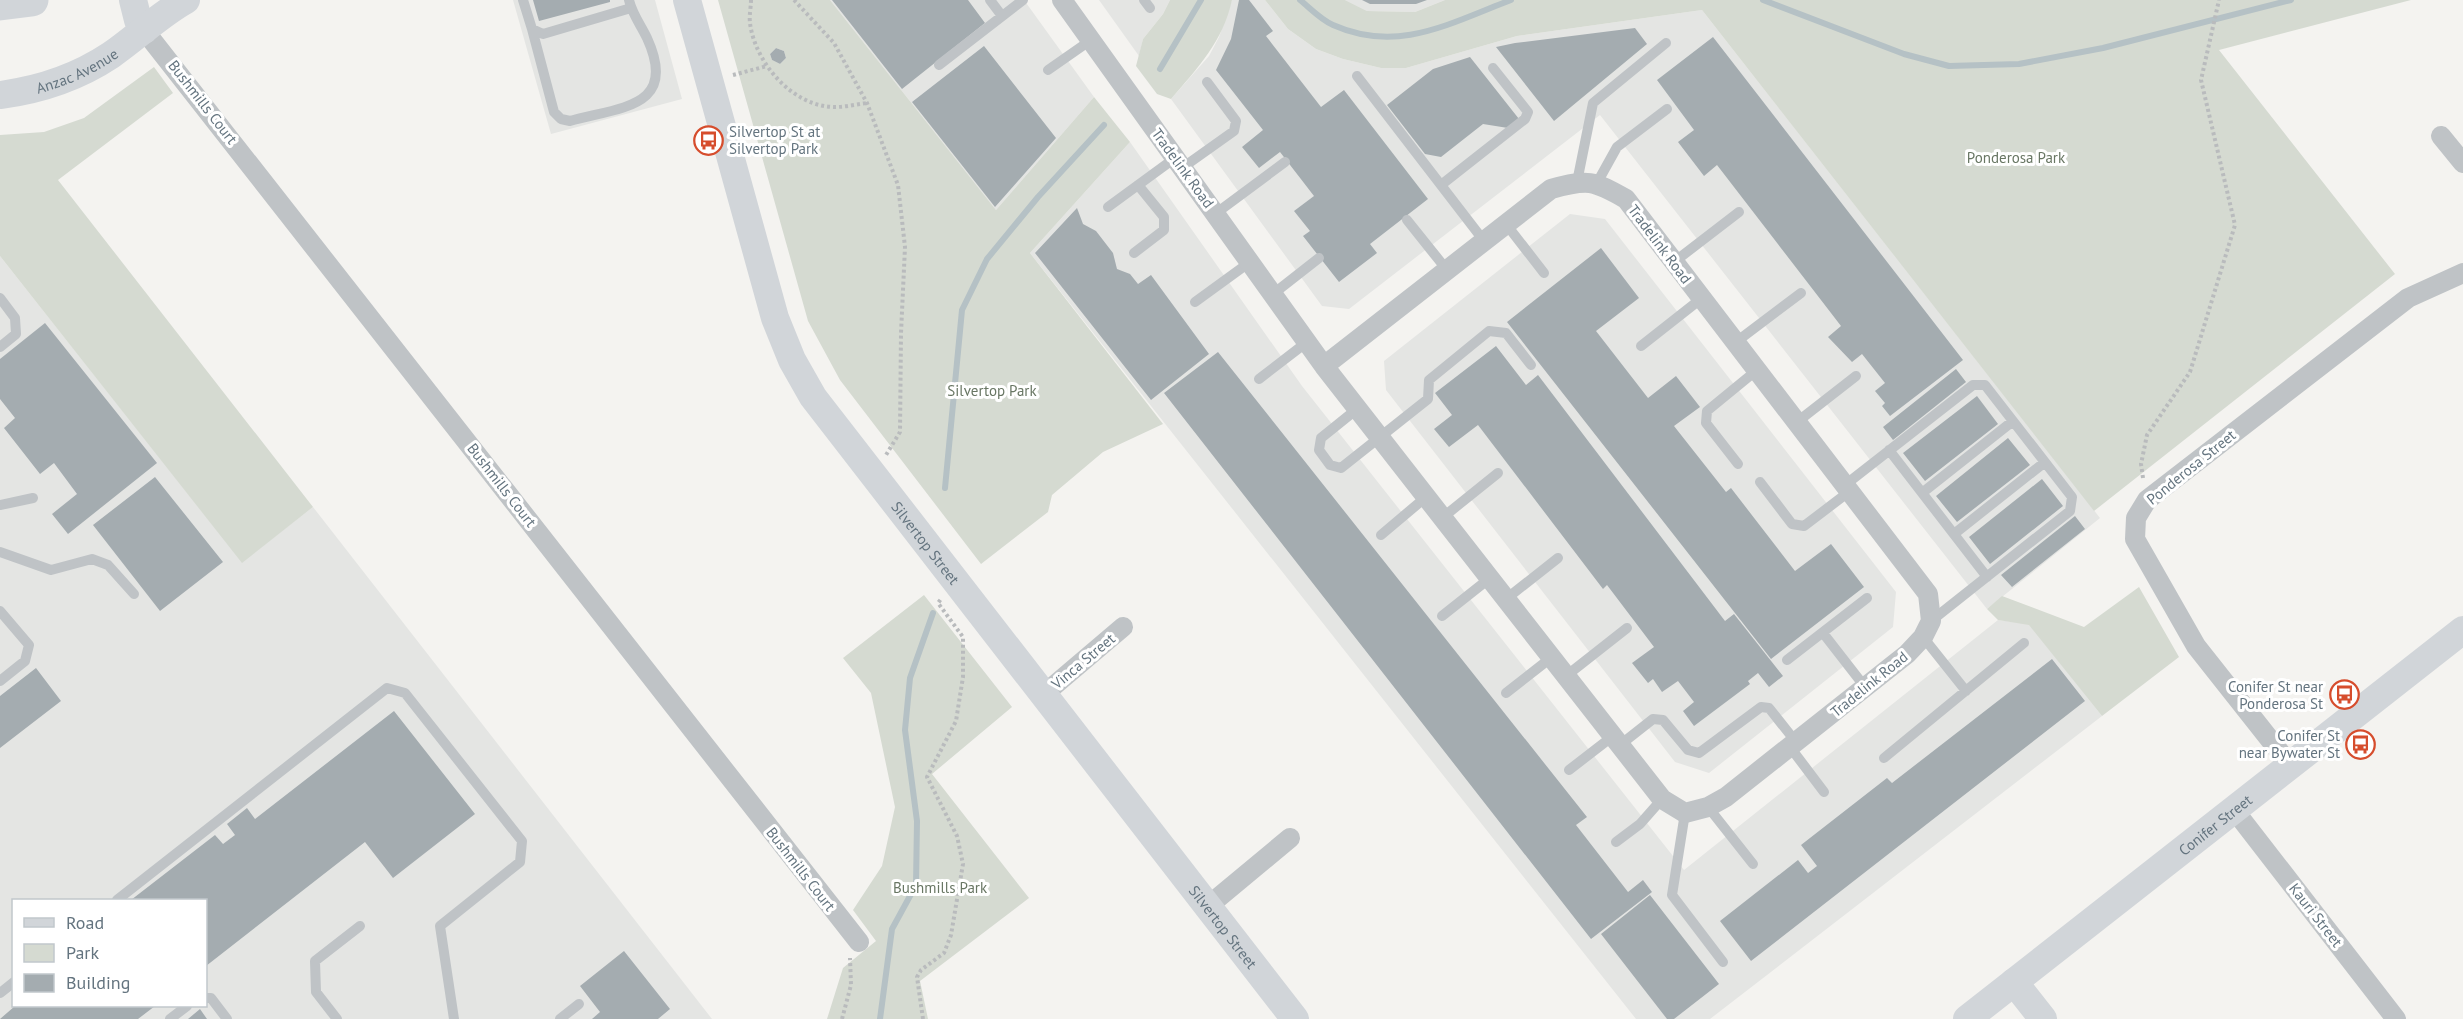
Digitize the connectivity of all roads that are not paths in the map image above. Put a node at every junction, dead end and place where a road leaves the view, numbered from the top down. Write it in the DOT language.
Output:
graph roads {
  1 [pos="32,0"];
  2 [pos="133,0"];
  3 [pos="186,0"];
  4 [pos="523,0"];
  5 [pos="687,0"];
  6 [pos="990,0"];
  7 [pos="1023,0"];
  8 [pos="1062,0"];
  9 [pos="0,4"];
  10 [pos="630,4"];
  11 [pos="1002,16"];
  12 [pos="532,29"];
  13 [pos="144,30"];
  14 [pos="1091,40"];
  15 [pos="1666,44"];
  16 [pos="939,65"];
  17 [pos="1493,68"];
  18 [pos="1048,70"];
  19 [pos="1357,76"];
  20 [pos="1207,82"];
  21 [pos="0,95"];
  22 [pos="1667,109"];
  23 [pos="2441,136"];
  24 [pos="1285,162"];
  25 [pos="1179,163"];
  26 [pos="2463,163"];
  27 [pos="1577,182"];
  28 [pos="1597,183"];
  29 [pos="1138,185"];
  30 [pos="1441,185"];
  31 [pos="1108,207"];
  32 [pos="1739,212"];
  33 [pos="1215,214"];
  34 [pos="1407,220"];
  35 [pos="1506,224"];
  36 [pos="1484,241"];
  37 [pos="1134,253"];
  38 [pos="1319,258"];
  39 [pos="1250,262"];
  40 [pos="1674,262"];
  41 [pos="1447,270"];
  42 [pos="1544,273"];
  43 [pos="2463,273"];
  44 [pos="1801,293"];
  45 [pos="1273,294"];
  46 [pos="0,298"];
  47 [pos="1702,298"];
  48 [pos="1195,302"];
  49 [pos="1307,342"];
  50 [pos="1736,342"];
  51 [pos="1641,346"];
  52 [pos="0,347"];
  53 [pos="1531,365"];
  54 [pos="1324,366"];
  55 [pos="1757,370"];
  56 [pos="1856,376"];
  57 [pos="1259,379"];
  58 [pos="1357,409"];
  59 [pos="2013,421"];
  60 [pos="1797,422"];
  61 [pos="1380,438"];
  62 [pos="1889,450"];
  63 [pos="2045,462"];
  64 [pos="1738,464"];
  65 [pos="1497,474"];
  66 [pos="1760,482"];
  67 [pos="1847,488"];
  68 [pos="1922,493"];
  69 [pos="1426,497"];
  70 [pos="33,498"];
  71 [pos="0,505"];
  72 [pos="1442,518"];
  73 [pos="1954,534"];
  74 [pos="1381,535"];
  75 [pos="0,552"];
  76 [pos="1558,558"];
  77 [pos="1490,578"];
  78 [pos="1987,578"];
  79 [pos="134,594"];
  80 [pos="1868,598"];
  81 [pos="1506,599"];
  82 [pos="0,610"];
  83 [pos="1442,616"];
  84 [pos="1124,627"];
  85 [pos="1627,628"];
  86 [pos="1927,629"];
  87 [pos="2462,632"];
  88 [pos="1822,633"];
  89 [pos="2024,643"];
  90 [pos="1552,657"];
  91 [pos="1787,660"];
  92 [pos="1566,676"];
  93 [pos="0,681"];
  94 [pos="1865,687"];
  95 [pos="1966,691"];
  96 [pos="1506,693"];
  97 [pos="1043,695"];
  98 [pos="1616,741"];
  99 [pos="1793,744"];
  100 [pos="1884,758"];
  101 [pos="2290,765"];
  102 [pos="1569,770"];
  103 [pos="1824,792"];
  104 [pos="1662,799"];
  105 [pos="1708,807"];
  106 [pos="2235,811"];
  107 [pos="1685,813"];
  108 [pos="1290,838"];
  109 [pos="1616,842"];
  110 [pos="1753,864"];
  111 [pos="118,899"];
  112 [pos="1207,907"];
  113 [pos="360,926"];
  114 [pos="859,942"];
  115 [pos="1723,962"];
  116 [pos="2013,982"];
  117 [pos="12,984"];
  118 [pos="0,993"];
  119 [pos="207,998"];
  120 [pos="579,1004"];
  121 [pos="185,1007"];
  122 [pos="170,1019"];
  123 [pos="227,1019"];
  124 [pos="337,1019"];
  125 [pos="454,1019"];
  126 [pos="560,1019"];
  127 [pos="1294,1019"];
  128 [pos="1966,1019"];
  129 [pos="2043,1019"];
  130 [pos="2397,1019"];
  1 -- 9 [label="highway"];
  2 -- 13 [label="street"];
  3 -- 13 [label="street, Anzac Avenue"];
  4 -- 12 [label="lane"];
  5 -- 97 [label="street, Silvertop Street"];
  6 -- 11 [label="lane"];
  7 -- 11 [label="lane"];
  8 -- 14 [label="street, Tradelink Road"];
  10 -- 12 [label="lane"];
  10 -- 12 [label="lane"];
  11 -- 16 [label="lane"];
  13 -- 21 [label="street, Anzac Avenue"];
  13 -- 114 [label="street, Bushmills Court"];
  14 -- 18 [label="lane"];
  14 -- 25 [label="street, Tradelink Road"];
  15 -- 27 [label="lane"];
  17 -- 30 [label="lane"];
  19 -- 30 [label="lane"];
  20 -- 25 [label="lane"];
  22 -- 28 [label="lane"];
  23 -- 26 [label="street"];
  24 -- 33 [label="lane"];
  25 -- 29 [label="lane"];
  25 -- 33 [label="street, Tradelink Road"];
  27 -- 28 [label="street, Tradelink Road"];
  27 -- 35 [label="street, Tradelink Road"];
  28 -- 40 [label="street, Tradelink Road"];
  29 -- 31 [label="lane"];
  29 -- 37 [label="lane"];
  30 -- 36 [label="lane"];
  32 -- 40 [label="lane"];
  33 -- 39 [label="street, Tradelink Road"];
  34 -- 41 [label="lane"];
  35 -- 36 [label="street, Tradelink Road"];
  35 -- 42 [label="lane"];
  36 -- 41 [label="street, Tradelink Road"];
  38 -- 45 [label="lane"];
  39 -- 45 [label="street, Tradelink Road"];
  39 -- 48 [label="lane"];
  40 -- 47 [label="street, Tradelink Road"];
  41 -- 54 [label="street, Tradelink Road"];
  43 -- 101 [label="street, Ponderosa Street"];
  44 -- 50 [label="lane"];
  45 -- 49 [label="street, Tradelink Road"];
  46 -- 52 [label="lane"];
  47 -- 50 [label="street, Tradelink Road"];
  47 -- 51 [label="lane"];
  49 -- 54 [label="street, Tradelink Road"];
  49 -- 57 [label="lane"];
  50 -- 55 [label="street, Tradelink Road"];
  53 -- 61 [label="lane"];
  54 -- 58 [label="street, Tradelink Road"];
  55 -- 60 [label="street, Tradelink Road"];
  55 -- 64 [label="lane"];
  56 -- 60 [label="lane"];
  58 -- 61 [label="street, Tradelink Road"];
  58 -- 61 [label="lane"];
  59 -- 62 [label="lane"];
  59 -- 63 [label="lane"];
  59 -- 68 [label="lane"];
  60 -- 67 [label="street, Tradelink Road"];
  61 -- 69 [label="street, Tradelink Road"];
  62 -- 67 [label="lane"];
  62 -- 68 [label="lane"];
  63 -- 73 [label="lane"];
  63 -- 78 [label="lane"];
  65 -- 72 [label="lane"];
  66 -- 67 [label="lane"];
  67 -- 86 [label="street, Tradelink Road"];
  68 -- 73 [label="lane"];
  69 -- 72 [label="street, Tradelink Road"];
  69 -- 74 [label="lane"];
  70 -- 71 [label="lane"];
  72 -- 77 [label="street, Tradelink Road"];
  73 -- 78 [label="lane"];
  75 -- 79 [label="lane"];
  76 -- 81 [label="lane"];
  77 -- 81 [label="street, Tradelink Road"];
  77 -- 83 [label="lane"];
  78 -- 86 [label="lane"];
  80 -- 88 [label="lane"];
  81 -- 90 [label="street, Tradelink Road"];
  82 -- 93 [label="lane"];
  84 -- 97 [label="street, Vinca Street"];
  85 -- 92 [label="lane"];
  86 -- 94 [label="street, Tradelink Road"];
  86 -- 95 [label="lane"];
  87 -- 101 [label="street, Conifer Street"];
  88 -- 91 [label="lane"];
  88 -- 94 [label="lane"];
  89 -- 95 [label="lane"];
  90 -- 92 [label="street, Tradelink Road"];
  90 -- 96 [label="lane"];
  92 -- 98 [label="street, Tradelink Road"];
  94 -- 99 [label="street, Tradelink Road"];
  95 -- 100 [label="lane"];
  97 -- 112 [label="street, Silvertop Street"];
  98 -- 99 [label="lane"];
  98 -- 102 [label="lane"];
  98 -- 104 [label="street, Tradelink Road"];
  99 -- 103 [label="lane"];
  99 -- 105 [label="street, Tradelink Road"];
  101 -- 106 [label="street, Conifer Street"];
  104 -- 107 [label="street, Tradelink Road"];
  104 -- 109 [label="lane"];
  105 -- 107 [label="street, Tradelink Road"];
  105 -- 110 [label="lane"];
  106 -- 116 [label="street, Conifer Street"];
  106 -- 130 [label="street, Kauri Street"];
  107 -- 115 [label="lane"];
  108 -- 112 [label="street"];
  111 -- 125 [label="lane"];
  112 -- 127 [label="street, Silvertop Street"];
  113 -- 124 [label="lane"];
  116 -- 128 [label="street, Conifer Street"];
  116 -- 129 [label="street"];
  117 -- 118 [label="lane"];
  119 -- 123 [label="lane"];
  120 -- 126 [label="lane"];
  121 -- 122 [label="lane"];
}
